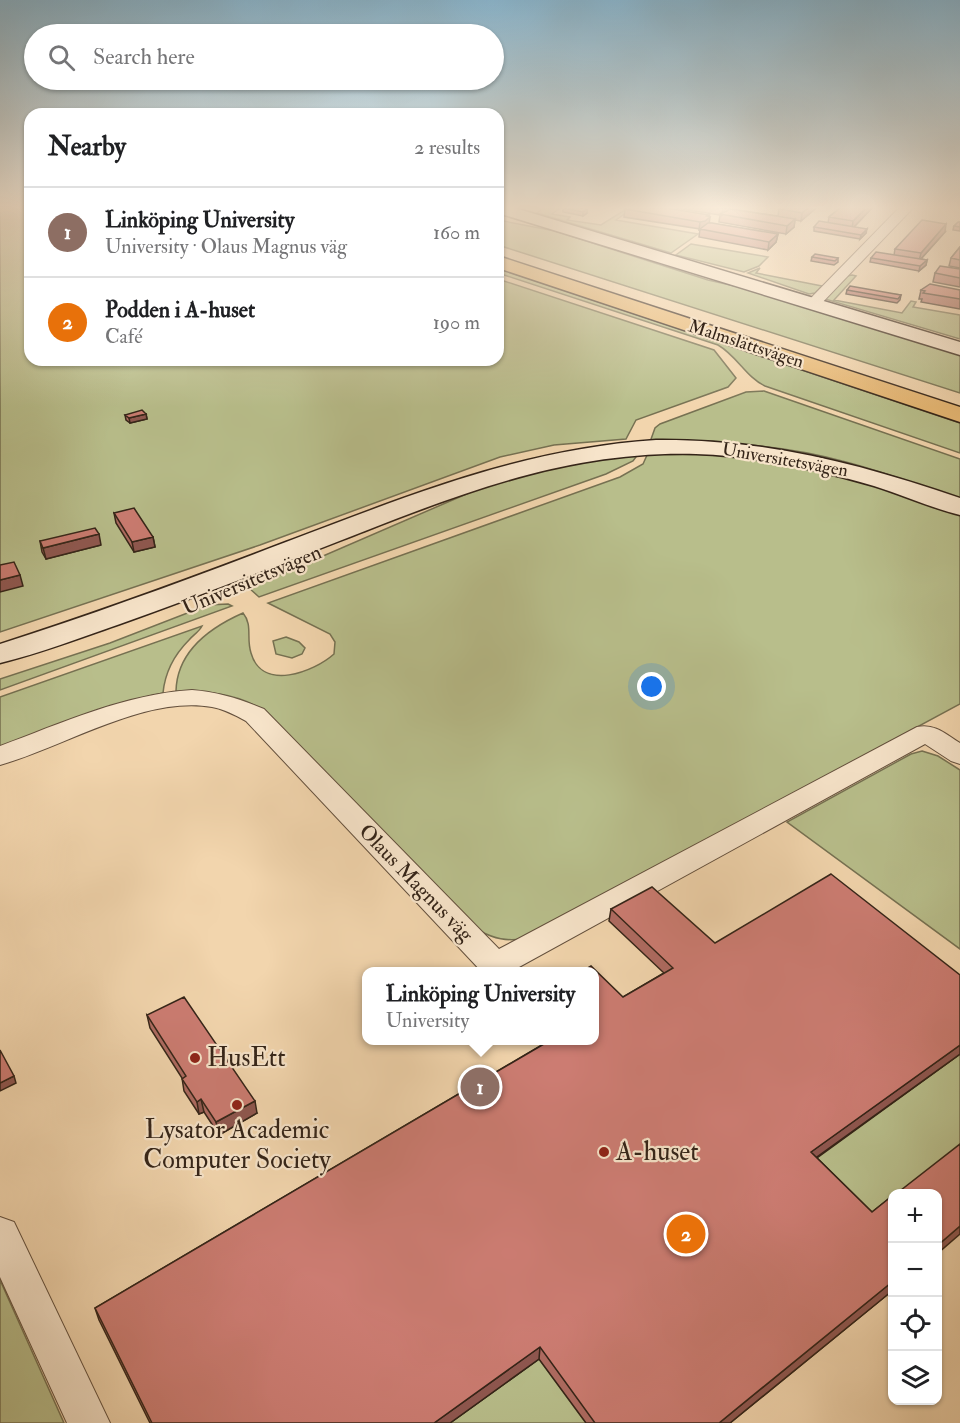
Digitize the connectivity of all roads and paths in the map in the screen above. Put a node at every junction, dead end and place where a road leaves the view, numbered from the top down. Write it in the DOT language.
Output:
graph roads {
  1 [pos="535,274"];
  2 [pos="573,274"];
  3 [pos="716,274"];
  4 [pos="842,274"];
  5 [pos="813,304"];
  6 [pos="960,348"];
  7 [pos="960,400"];
  8 [pos="960,415"];
  9 [pos="500,472"];
  10 [pos="960,507"];
  11 [pos="0,654"];
  12 [pos="0,673"];
  13 [pos="960,755"];
  14 [pos="0,756"];
  15 [pos="0,1235"];
  16 [pos="89,1423"];
  1 -- 8 [label="highway, Malmslättsvägen"];
  2 -- 7 [label="highway, Malmslättsvägen"];
  3 -- 5 [label="main road"];
  4 -- 5 [label="street"];
  5 -- 6 [label="main road"];
  9 -- 10 [label="main road, Universitetsvägen"];
  9 -- 11 [label="main road, Universitetsvägen"];
  9 -- 12 [label="main road, Universitetsvägen"];
  13 -- 14 [label="street, Olaus Magnus väg"];
  15 -- 16 [label="street"];
}
